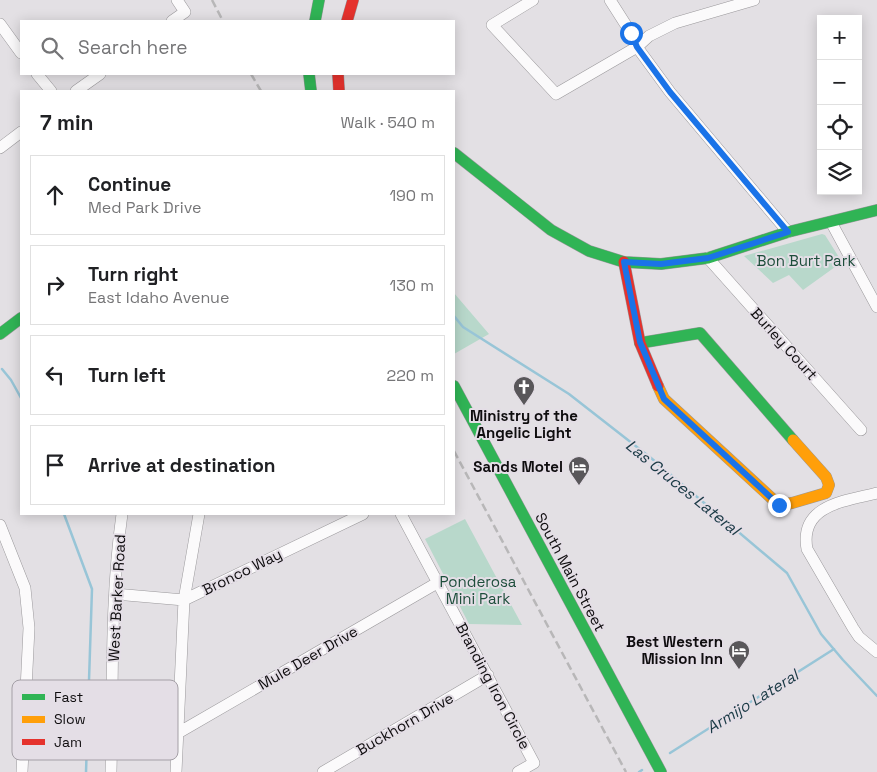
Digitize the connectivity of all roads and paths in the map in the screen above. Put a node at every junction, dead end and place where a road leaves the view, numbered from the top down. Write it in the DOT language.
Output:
graph roads {
  1 [pos="178,0"];
  2 [pos="319,0"];
  3 [pos="353,0"];
  4 [pos="532,0"];
  5 [pos="610,0"];
  6 [pos="754,0"];
  7 [pos="173,20"];
  8 [pos="315,20"];
  9 [pos="347,20"];
  10 [pos="0,24"];
  11 [pos="637,47"];
  12 [pos="20,52"];
  13 [pos="38,75"];
  14 [pos="99,75"];
  15 [pos="309,75"];
  16 [pos="338,75"];
  17 [pos="50,90"];
  18 [pos="77,90"];
  19 [pos="311,90"];
  20 [pos="339,90"];
  21 [pos="20,133"];
  22 [pos="0,148"];
  23 [pos="455,155"];
  24 [pos="877,210"];
  25 [pos="831,222"];
  26 [pos="788,232"];
  27 [pos="708,258"];
  28 [pos="624,262"];
  29 [pos="877,307"];
  30 [pos="20,319"];
  31 [pos="0,334"];
  32 [pos="640,342"];
  33 [pos="455,388"];
  34 [pos="861,430"];
  35 [pos="877,493"];
  36 [pos="122,515"];
  37 [pos="199,515"];
  38 [pos="361,515"];
  39 [pos="402,515"];
  40 [pos="0,525"];
  41 [pos="437,583"];
  42 [pos="115,594"];
  43 [pos="184,600"];
  44 [pos="877,652"];
  45 [pos="488,675"];
  46 [pos="27,680"];
  47 [pos="113,680"];
  48 [pos="178,733"];
  49 [pos="322,772"];
  50 [pos="518,772"];
  51 [pos="661,772"];
  1 -- 7 [label="street"];
  2 -- 8 [label="street"];
  3 -- 9 [label="street"];
  4 -- 11 [label="street"];
  5 -- 11 [label="street"];
  6 -- 11 [label="street"];
  10 -- 12 [label="street"];
  11 -- 26 [label="street"];
  13 -- 17 [label="street"];
  14 -- 18 [label="street"];
  15 -- 19 [label="street"];
  16 -- 20 [label="street"];
  21 -- 22 [label="street"];
  23 -- 28 [label="street"];
  24 -- 25 [label="street"];
  25 -- 26 [label="street"];
  25 -- 29 [label="street"];
  26 -- 27 [label="street"];
  27 -- 28 [label="street"];
  27 -- 34 [label="street, Burley Court"];
  28 -- 32 [label="street"];
  30 -- 31 [label="street"];
  32 -- 32 [label="street"];
  33 -- 51 [label="street, South Main Street"];
  35 -- 44 [label="street"];
  36 -- 42 [label="street, West Barker Road"];
  37 -- 43 [label="street"];
  38 -- 43 [label="street, Bronco Way"];
  39 -- 41 [label="street, Branding Iron Circle"];
  40 -- 46 [label="street"];
  41 -- 45 [label="street, Branding Iron Circle"];
  41 -- 48 [label="street, Mule Deer Drive"];
  42 -- 43 [label="street, Bronco Way"];
  42 -- 47 [label="street, West Barker Road"];
  43 -- 48 [label="street"];
  45 -- 49 [label="street, Buckhorn Drive"];
  45 -- 50 [label="street, Branding Iron Circle"];
}
